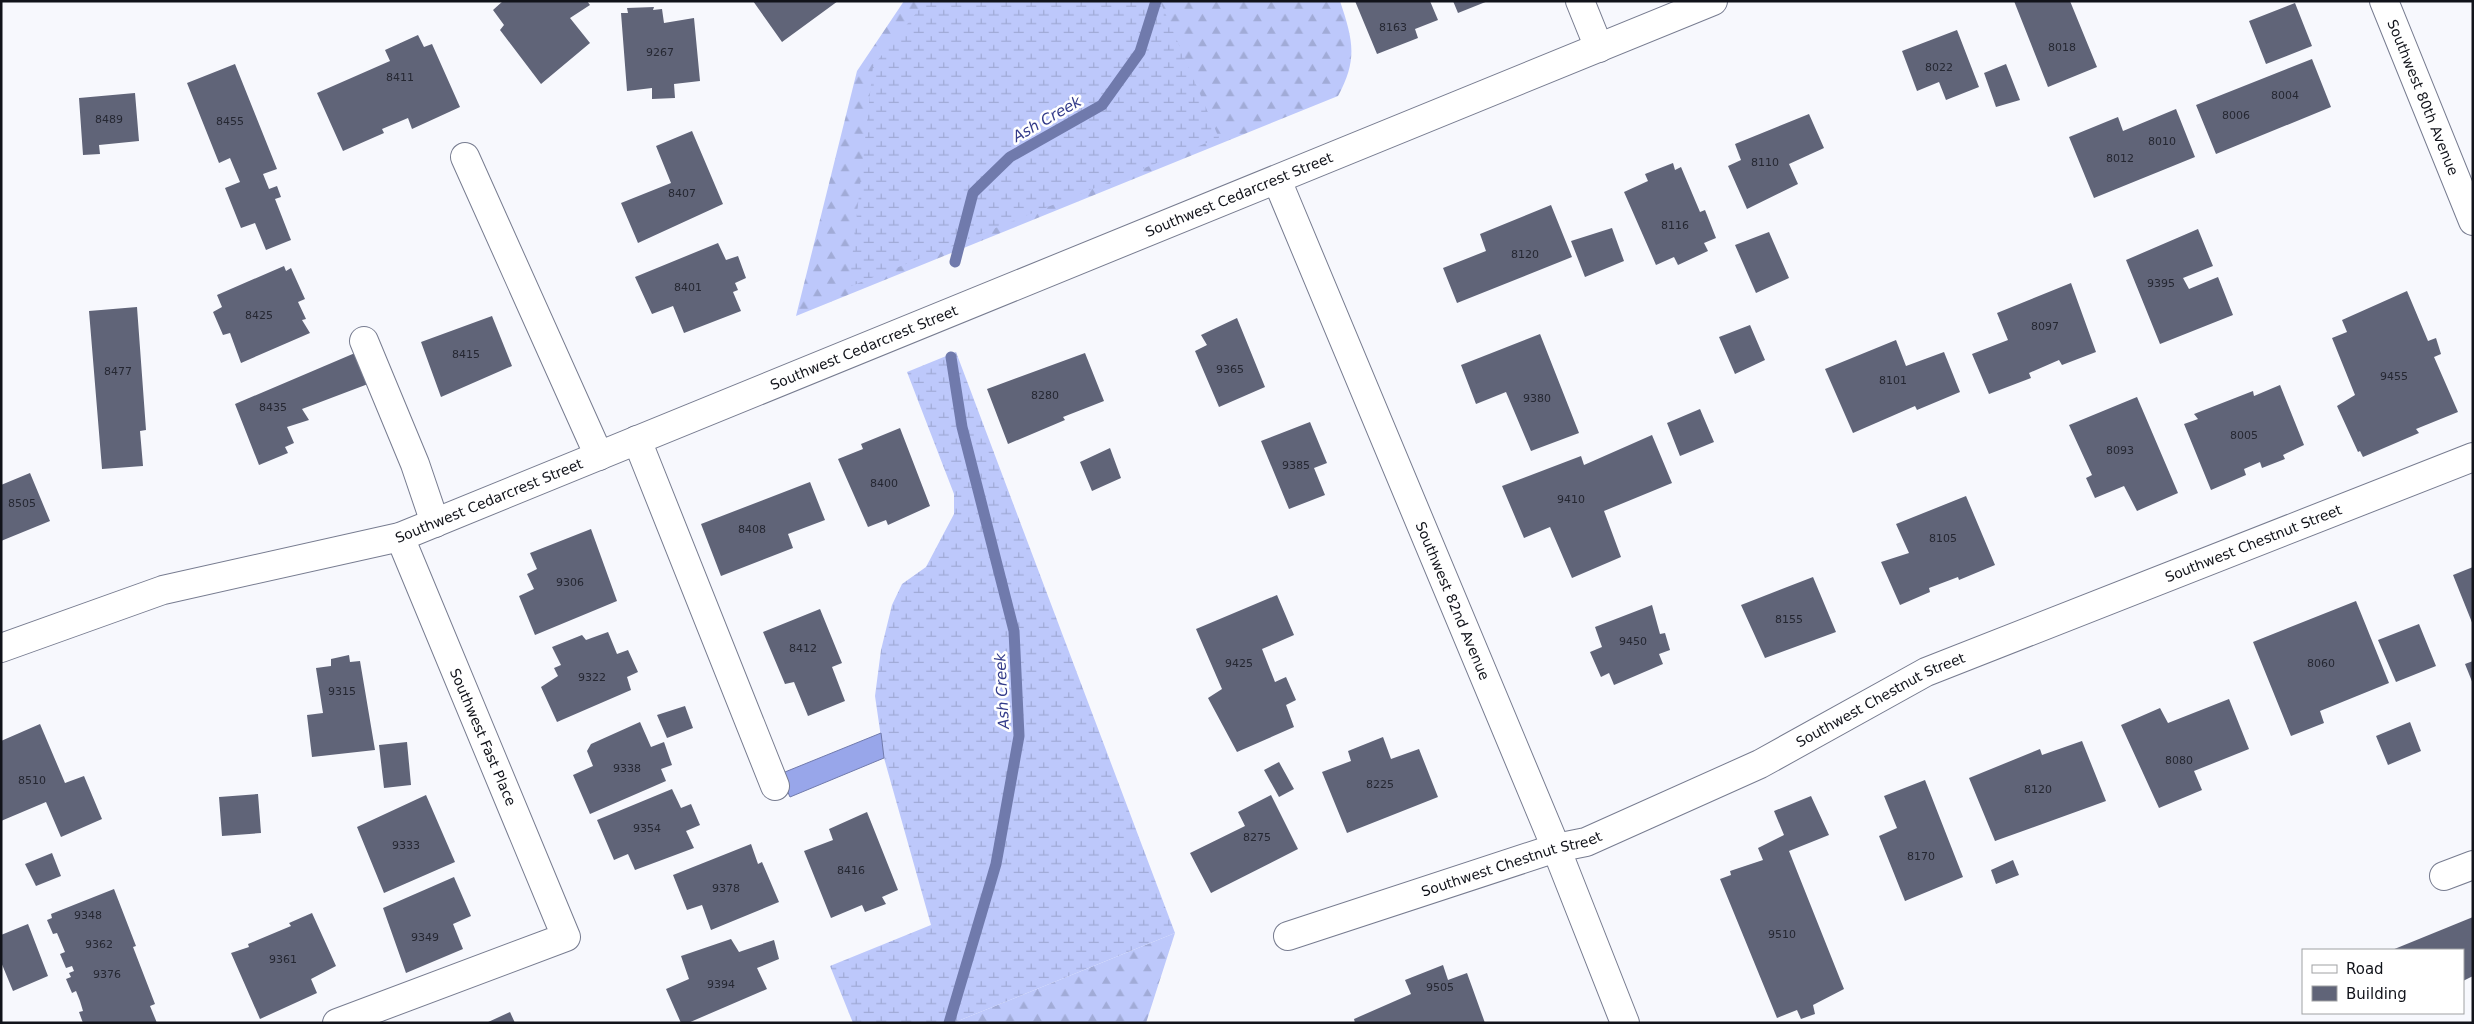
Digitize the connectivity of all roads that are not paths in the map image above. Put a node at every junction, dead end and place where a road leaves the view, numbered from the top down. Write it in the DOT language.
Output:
graph roads {
  1 [pos="1580,1"];
  2 [pos="1713,1"];
  3 [pos="2384,1"];
  4 [pos="1599,48"];
  5 [pos="466,157"];
  6 [pos="1277,180"];
  7 [pos="2473,221"];
  8 [pos="364,341"];
  9 [pos="637,440"];
  10 [pos="599,456"];
  11 [pos="2473,457"];
  12 [pos="436,523"];
  13 [pos="400,537"];
  14 [pos="1,648"];
  15 [pos="775,786"];
  16 [pos="1556,848"];
  17 [pos="2473,864"];
  18 [pos="2444,876"];
  19 [pos="1288,936"];
  20 [pos="337,1023"];
  21 [pos="1625,1023"];
  1 -- 4 [label="street"];
  2 -- 4 [label="street, Southwest Cedarcrest Street"];
  3 -- 7 [label="street, Southwest 80th Avenue"];
  4 -- 6 [label="street, Southwest Cedarcrest Street"];
  5 -- 10 [label="street"];
  6 -- 9 [label="street, Southwest Cedarcrest Street"];
  6 -- 16 [label="street, Southwest 82nd Avenue"];
  8 -- 12 [label="street"];
  9 -- 10 [label="street, Southwest Cedarcrest Street"];
  9 -- 15 [label="street"];
  10 -- 12 [label="street, Southwest Cedarcrest Street"];
  11 -- 16 [label="street, Southwest Chestnut Street"];
  12 -- 13 [label="street, Southwest Cedarcrest Street"];
  13 -- 14 [label="street, Southwest Cedarcrest Street"];
  13 -- 20 [label="street, Southwest Fast Place"];
  16 -- 19 [label="street, Southwest Chestnut Street"];
  16 -- 21 [label="street, Southwest 82nd Avenue"];
  17 -- 18 [label="street"];
}
